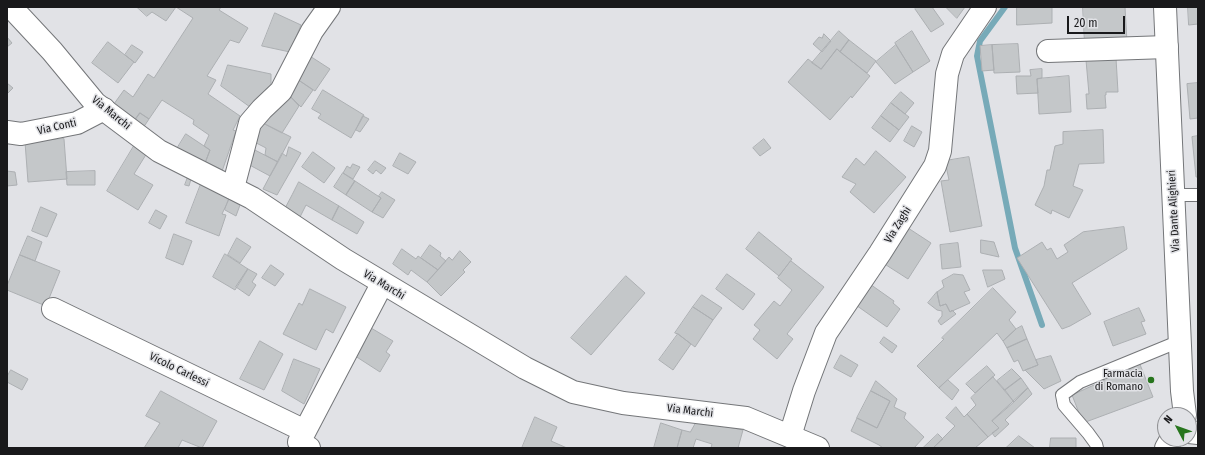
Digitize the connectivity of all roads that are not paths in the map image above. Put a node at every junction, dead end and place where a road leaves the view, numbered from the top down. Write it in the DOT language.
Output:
graph roads {
  1 [pos="11,7"];
  2 [pos="329,7"];
  3 [pos="984,7"];
  4 [pos="1165,7"];
  5 [pos="1167,47"];
  6 [pos="1048,51"];
  7 [pos="104,110"];
  8 [pos="7,132"];
  9 [pos="233,188"];
  10 [pos="1173,195"];
  11 [pos="1198,195"];
  12 [pos="382,284"];
  13 [pos="53,309"];
  14 [pos="1180,341"];
  15 [pos="1184,407"];
  16 [pos="790,436"];
  17 [pos="302,442"];
  18 [pos="818,448"];
  19 [pos="1097,448"];
  1 -- 7 [label="main road, Via Marchi"];
  2 -- 9 [label="main road"];
  3 -- 16 [label="main road, Via Zaghi"];
  4 -- 5 [label="main road, Via Dante Alighieri"];
  5 -- 6 [label="main road"];
  5 -- 10 [label="main road, Via Dante Alighieri"];
  7 -- 8 [label="main road, Via Conti"];
  7 -- 9 [label="main road, Via Marchi"];
  9 -- 12 [label="main road, Via Marchi"];
  10 -- 11 [label="lane"];
  10 -- 14 [label="main road, Via Dante Alighieri"];
  12 -- 16 [label="main road, Via Marchi"];
  12 -- 17 [label="main road, Vicolo Carlessi"];
  13 -- 17 [label="main road, Vicolo Carlessi"];
  14 -- 15 [label="main road, Via Dante Alighieri"];
  14 -- 19 [label="lane"];
  16 -- 18 [label="main road, Via Marchi"];
}
